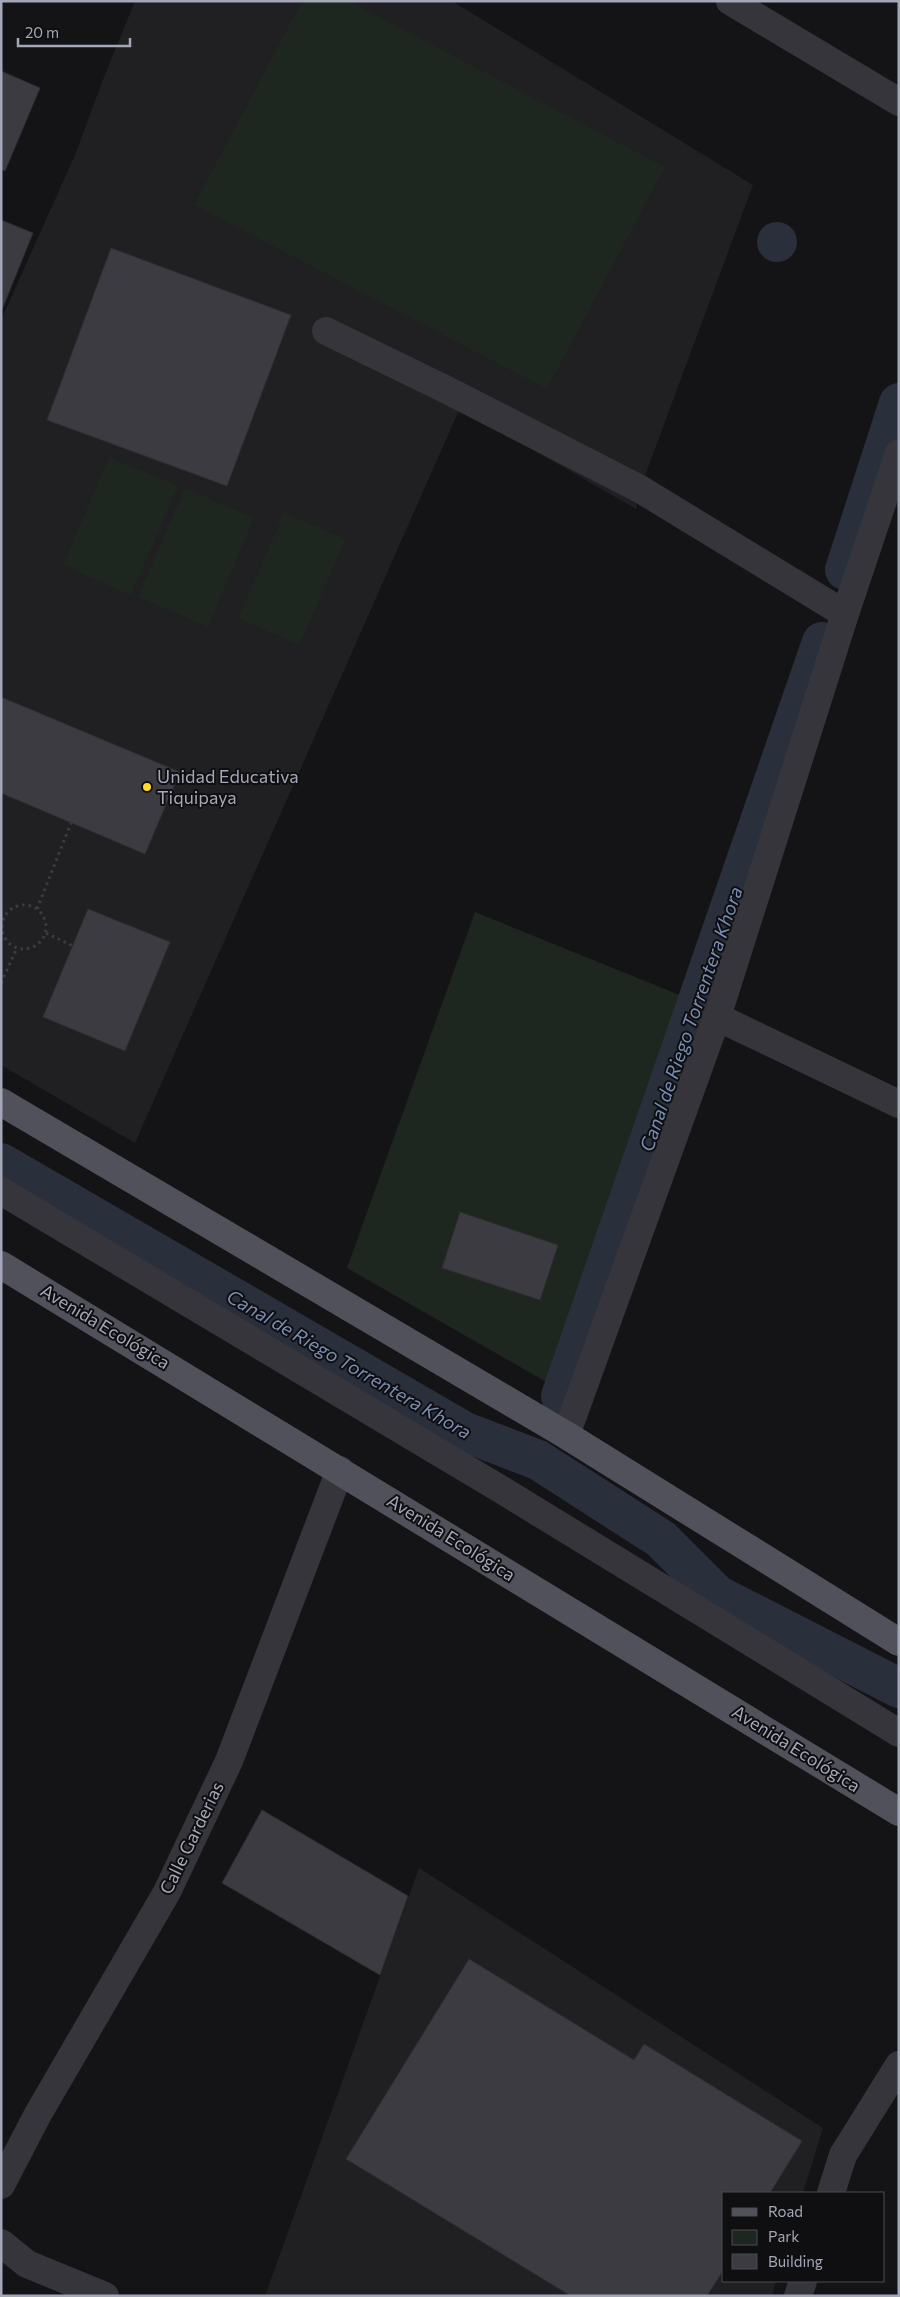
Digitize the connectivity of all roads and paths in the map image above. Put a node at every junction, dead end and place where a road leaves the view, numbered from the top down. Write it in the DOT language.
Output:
graph roads {
  1 [pos="730,1"];
  2 [pos="899,102"];
  3 [pos="326,331"];
  4 [pos="899,453"];
  5 [pos="845,614"];
  6 [pos="71,823"];
  7 [pos="37,909"];
  8 [pos="3,916"];
  9 [pos="46,934"];
  10 [pos="73,946"];
  11 [pos="17,948"];
  12 [pos="1,984"];
  13 [pos="717,1017"];
  14 [pos="1,1102"];
  15 [pos="899,1104"];
  16 [pos="1,1191"];
  17 [pos="1,1265"];
  18 [pos="566,1435"];
  19 [pos="340,1470"];
  20 [pos="899,1642"];
  21 [pos="899,1733"];
  22 [pos="899,1812"];
  23 [pos="899,2065"];
  24 [pos="1,2185"];
  25 [pos="831,2192"];
  26 [pos="1,2243"];
  27 [pos="803,2282"];
  28 [pos="105,2296"];
  29 [pos="798,2296"];
  1 -- 2 [label="street"];
  3 -- 5 [label="street"];
  4 -- 5 [label="street"];
  5 -- 13 [label="street"];
  6 -- 7 [label="path"];
  7 -- 8 [label="path"];
  7 -- 9 [label="path"];
  8 -- 11 [label="path"];
  9 -- 10 [label="path"];
  9 -- 11 [label="path"];
  11 -- 12 [label="path"];
  13 -- 15 [label="street"];
  13 -- 18 [label="street"];
  14 -- 18 [label="main road"];
  16 -- 21 [label="street"];
  17 -- 19 [label="main road, Avenida Ecológica"];
  18 -- 20 [label="main road"];
  19 -- 22 [label="main road, Avenida Ecológica"];
  19 -- 24 [label="street, Calle Garderias"];
  23 -- 25 [label="street"];
  26 -- 28 [label="street"];
  27 -- 29 [label="street"];
}
